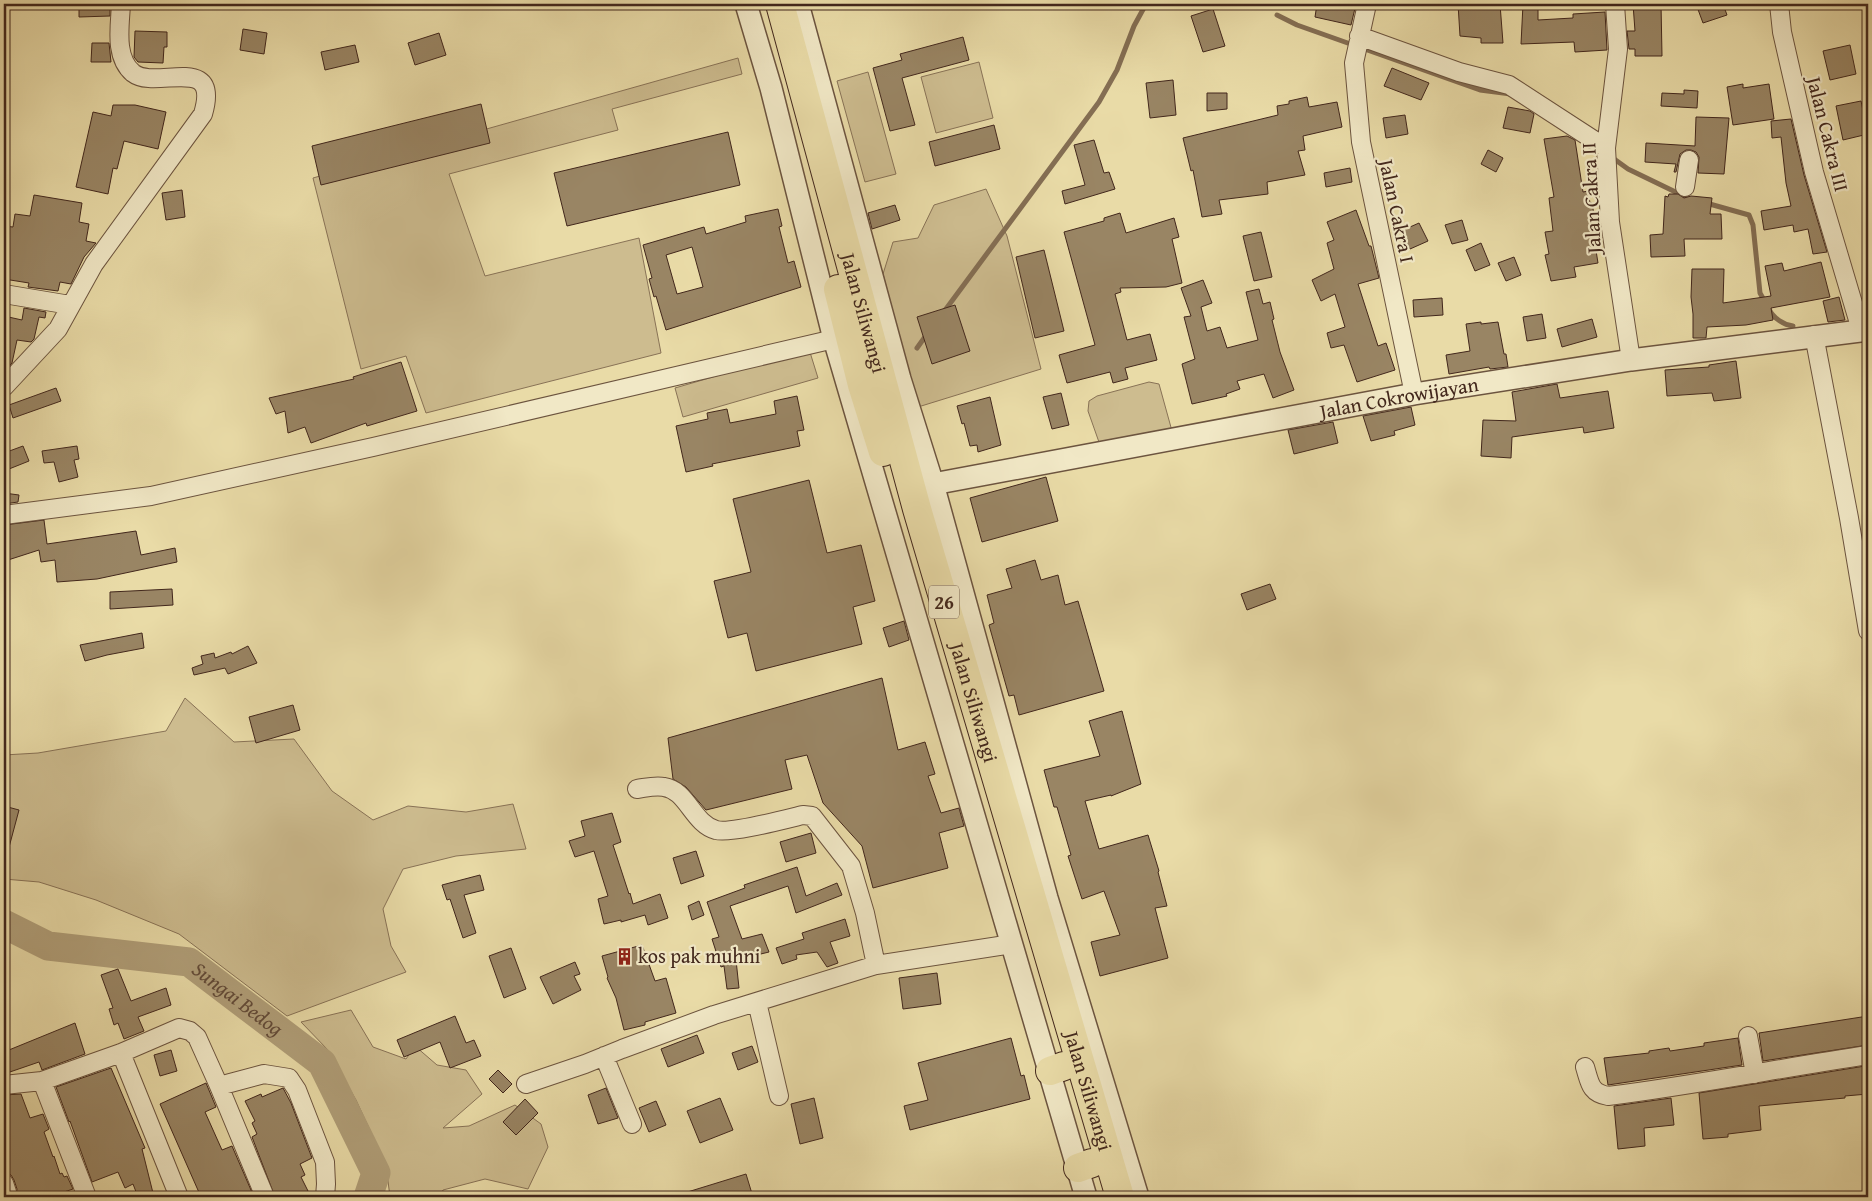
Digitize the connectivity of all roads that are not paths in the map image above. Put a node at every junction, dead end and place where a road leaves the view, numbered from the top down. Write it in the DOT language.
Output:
graph roads {
  1 [pos="121,4"];
  2 [pos="746,4"];
  3 [pos="765,4"];
  4 [pos="780,4"];
  5 [pos="798,4"];
  6 [pos="1367,4"];
  7 [pos="1615,4"];
  8 [pos="1779,4"];
  9 [pos="1358,44"];
  10 [pos="1606,152"];
  11 [pos="1689,160"];
  12 [pos="1685,187"];
  13 [pos="4,294"];
  14 [pos="70,305"];
  15 [pos="1864,330"];
  16 [pos="1814,336"];
  17 [pos="834,339"];
  18 [pos="1631,360"];
  19 [pos="5,383"];
  20 [pos="1414,394"];
  21 [pos="932,484"];
  22 [pos="4,515"];
  23 [pos="1868,631"];
  24 [pos="637,789"];
  25 [pos="1012,944"];
  26 [pos="876,965"];
  27 [pos="757,1002"];
  28 [pos="1064,1036"];
  29 [pos="1748,1036"];
  30 [pos="121,1053"];
  31 [pos="604,1056"];
  32 [pos="1868,1056"];
  33 [pos="1584,1067"];
  34 [pos="1057,1068"];
  35 [pos="1755,1074"];
  36 [pos="42,1080"];
  37 [pos="526,1084"];
  38 [pos="4,1085"];
  39 [pos="219,1086"];
  40 [pos="779,1096"];
  41 [pos="632,1124"];
  42 [pos="1085,1166"];
  43 [pos="87,1197"];
  44 [pos="179,1197"];
  45 [pos="265,1197"];
  46 [pos="325,1197"];
  47 [pos="1086,1197"];
  48 [pos="1102,1197"];
  49 [pos="1120,1197"];
  50 [pos="1138,1197"];
  1 -- 14 [label="street"];
  2 -- 17 [label="street"];
  3 -- 28 [label="highway, Jalan Siliwangi / 26"];
  4 -- 28 [label="highway, Jalan Siliwangi / 26"];
  5 -- 21 [label="street"];
  6 -- 9 [label="street, Jalan Cakra I"];
  7 -- 10 [label="street, Jalan Cakra II"];
  8 -- 15 [label="street, Jalan Cakra III"];
  9 -- 10 [label="street"];
  9 -- 20 [label="street, Jalan Cakra I"];
  10 -- 18 [label="street, Jalan Cakra II"];
  11 -- 12 [label="street"];
  13 -- 14 [label="street"];
  14 -- 19 [label="street"];
  15 -- 16 [label="street, Jalan Cokrowijayan"];
  16 -- 18 [label="street, Jalan Cokrowijayan"];
  16 -- 23 [label="street"];
  17 -- 22 [label="street"];
  17 -- 25 [label="street"];
  18 -- 20 [label="street, Jalan Cokrowijayan"];
  20 -- 21 [label="street, Jalan Cokrowijayan"];
  21 -- 50 [label="street"];
  24 -- 26 [label="street"];
  25 -- 26 [label="street"];
  25 -- 34 [label="street"];
  26 -- 27 [label="street"];
  27 -- 31 [label="street"];
  27 -- 40 [label="street"];
  28 -- 34 [label="highway, Jalan Siliwangi / 26"];
  28 -- 49 [label="highway, Jalan Siliwangi / 26"];
  29 -- 35 [label="street"];
  30 -- 36 [label="street"];
  30 -- 39 [label="street"];
  30 -- 44 [label="street"];
  31 -- 37 [label="street"];
  31 -- 41 [label="street"];
  32 -- 35 [label="street"];
  33 -- 35 [label="street"];
  34 -- 42 [label="highway, Jalan Siliwangi / 26"];
  36 -- 38 [label="street"];
  36 -- 43 [label="street"];
  39 -- 45 [label="street"];
  39 -- 46 [label="street"];
  42 -- 47 [label="street"];
  42 -- 48 [label="highway, Jalan Siliwangi / 26"];
}
